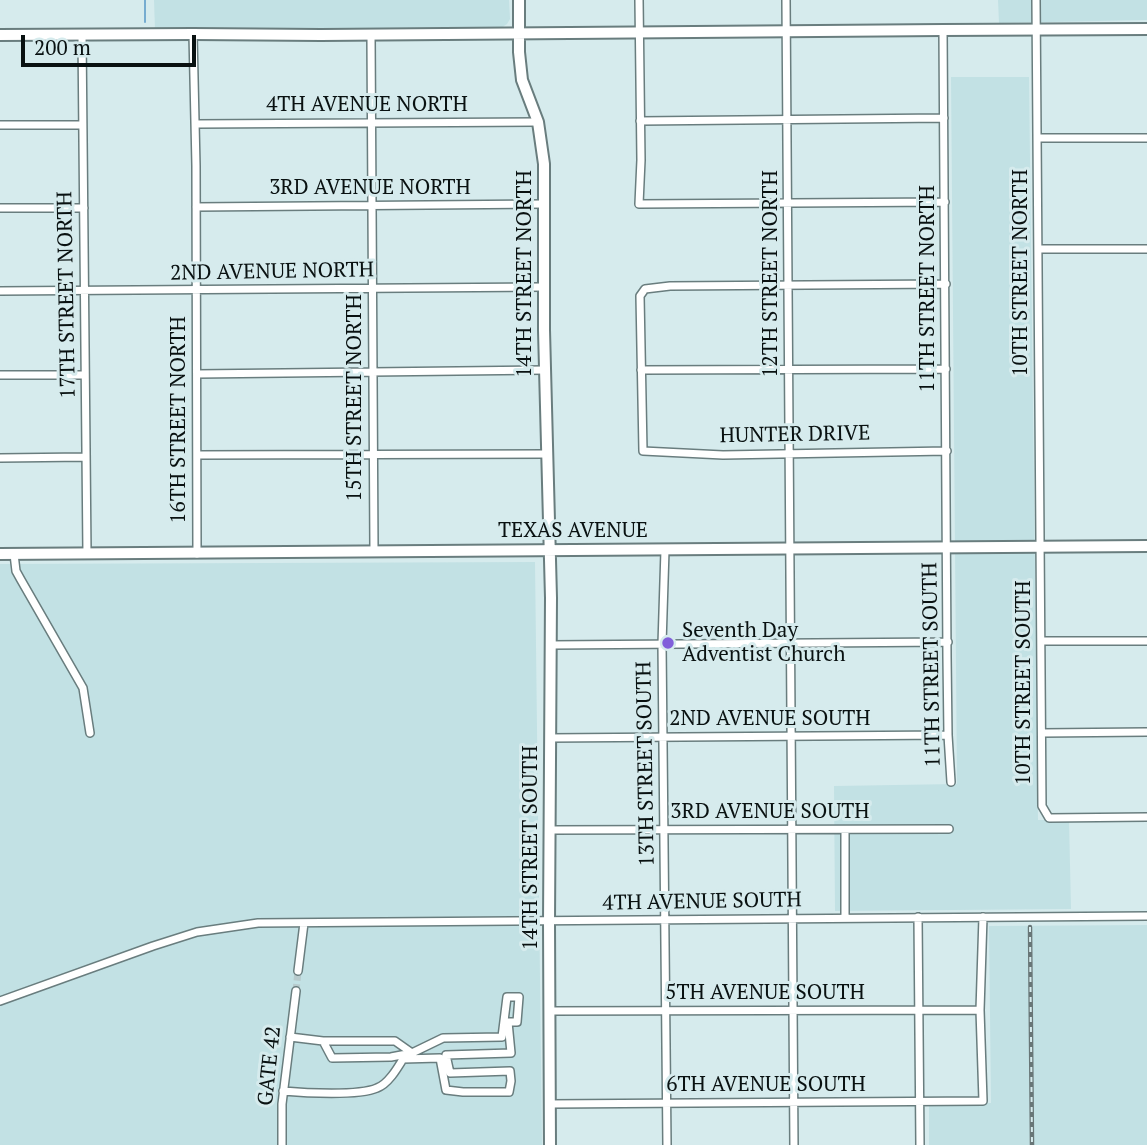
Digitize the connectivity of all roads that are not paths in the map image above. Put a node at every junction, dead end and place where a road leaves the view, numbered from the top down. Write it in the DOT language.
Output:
graph roads {
  1 [pos="519,0"];
  2 [pos="639,0"];
  3 [pos="786,0"];
  4 [pos="1036,0"];
  5 [pos="1147,29"];
  6 [pos="943,30"];
  7 [pos="786,31"];
  8 [pos="1037,31"];
  9 [pos="640,32"];
  10 [pos="519,33"];
  11 [pos="193,34"];
  12 [pos="0,35"];
  13 [pos="82,35"];
  14 [pos="370,35"];
  15 [pos="944,118"];
  16 [pos="787,120"];
  17 [pos="640,121"];
  18 [pos="371,122"];
  19 [pos="538,122"];
  20 [pos="196,124"];
  21 [pos="0,125"];
  22 [pos="82,125"];
  23 [pos="1038,138"];
  24 [pos="1147,138"];
  25 [pos="945,202"];
  26 [pos="788,203"];
  27 [pos="544,204"];
  28 [pos="372,206"];
  29 [pos="196,207"];
  30 [pos="0,208"];
  31 [pos="84,208"];
  32 [pos="1038,249"];
  33 [pos="1147,249"];
  34 [pos="946,284"];
  35 [pos="788,286"];
  36 [pos="544,287"];
  37 [pos="372,288"];
  38 [pos="197,290"];
  39 [pos="0,291"];
  40 [pos="85,291"];
  41 [pos="946,369"];
  42 [pos="545,370"];
  43 [pos="641,370"];
  44 [pos="789,370"];
  45 [pos="373,371"];
  46 [pos="197,374"];
  47 [pos="0,375"];
  48 [pos="85,375"];
  49 [pos="947,451"];
  50 [pos="790,453"];
  51 [pos="373,454"];
  52 [pos="547,454"];
  53 [pos="197,455"];
  54 [pos="86,457"];
  55 [pos="0,458"];
  56 [pos="1147,546"];
  57 [pos="947,547"];
  58 [pos="1040,547"];
  59 [pos="790,549"];
  60 [pos="549,550"];
  61 [pos="665,550"];
  62 [pos="374,551"];
  63 [pos="0,554"];
  64 [pos="14,554"];
  65 [pos="87,554"];
  66 [pos="197,554"];
  67 [pos="1041,641"];
  68 [pos="1147,641"];
  69 [pos="948,642"];
  70 [pos="791,643"];
  71 [pos="662,644"];
  72 [pos="551,645"];
  73 [pos="1147,732"];
  74 [pos="90,733"];
  75 [pos="1042,733"];
  76 [pos="948,735"];
  77 [pos="792,736"];
  78 [pos="663,737"];
  79 [pos="550,738"];
  80 [pos="951,782"];
  81 [pos="1147,817"];
  82 [pos="792,829"];
  83 [pos="949,829"];
  84 [pos="550,830"];
  85 [pos="664,830"];
  86 [pos="845,830"];
  87 [pos="1147,916"];
  88 [pos="918,917"];
  89 [pos="982,917"];
  90 [pos="845,918"];
  91 [pos="793,919"];
  92 [pos="665,920"];
  93 [pos="549,922"];
  94 [pos="304,923"];
  95 [pos="298,971"];
  96 [pos="296,991"];
  97 [pos="0,1001"];
  98 [pos="666,1010"];
  99 [pos="793,1010"];
  100 [pos="918,1010"];
  101 [pos="980,1010"];
  102 [pos="550,1011"];
  103 [pos="290,1037"];
  104 [pos="323,1041"];
  105 [pos="412,1053"];
  106 [pos="284,1091"];
  107 [pos="919,1101"];
  108 [pos="793,1102"];
  109 [pos="667,1103"];
  110 [pos="550,1104"];
  111 [pos="282,1145"];
  112 [pos="550,1145"];
  113 [pos="667,1145"];
  114 [pos="793,1145"];
  115 [pos="920,1145"];
  1 -- 10 [label="street, 14TH STREET NORTH"];
  2 -- 9 [label="street"];
  3 -- 7 [label="street, 12TH STREET NORTH"];
  4 -- 8 [label="street, 10TH STREET NORTH"];
  5 -- 8 [label="street"];
  6 -- 7 [label="street"];
  6 -- 8 [label="street"];
  6 -- 15 [label="street, 11TH STREET NORTH"];
  7 -- 9 [label="street"];
  7 -- 16 [label="street, 12TH STREET NORTH"];
  8 -- 23 [label="street, 10TH STREET NORTH"];
  9 -- 10 [label="street"];
  9 -- 17 [label="street"];
  10 -- 14 [label="street"];
  10 -- 19 [label="street, 14TH STREET NORTH"];
  11 -- 13 [label="street"];
  11 -- 14 [label="street"];
  11 -- 20 [label="street, 16TH STREET NORTH"];
  12 -- 13 [label="street"];
  13 -- 22 [label="street, 17TH STREET NORTH"];
  14 -- 18 [label="street, 15TH STREET NORTH"];
  15 -- 16 [label="street"];
  15 -- 25 [label="street, 11TH STREET NORTH"];
  16 -- 17 [label="street"];
  16 -- 26 [label="street, 12TH STREET NORTH"];
  17 -- 26 [label="street"];
  18 -- 19 [label="street, 4TH AVENUE NORTH"];
  18 -- 20 [label="street, 4TH AVENUE NORTH"];
  18 -- 28 [label="street, 15TH STREET NORTH"];
  19 -- 27 [label="street, 14TH STREET NORTH"];
  20 -- 29 [label="street, 16TH STREET NORTH"];
  21 -- 22 [label="street"];
  22 -- 31 [label="street, 17TH STREET NORTH"];
  23 -- 24 [label="street"];
  23 -- 32 [label="street, 10TH STREET NORTH"];
  25 -- 26 [label="street"];
  25 -- 34 [label="street, 11TH STREET NORTH"];
  26 -- 35 [label="street, 12TH STREET NORTH"];
  27 -- 28 [label="street, 3RD AVENUE NORTH"];
  27 -- 36 [label="street, 14TH STREET NORTH"];
  28 -- 29 [label="street, 3RD AVENUE NORTH"];
  28 -- 37 [label="street, 15TH STREET NORTH"];
  29 -- 38 [label="street, 16TH STREET NORTH"];
  30 -- 31 [label="street"];
  31 -- 40 [label="street, 17TH STREET NORTH"];
  32 -- 33 [label="street"];
  32 -- 58 [label="street, 10TH STREET NORTH"];
  34 -- 35 [label="street"];
  34 -- 41 [label="street, 11TH STREET NORTH"];
  35 -- 43 [label="street"];
  35 -- 44 [label="street, 12TH STREET NORTH"];
  36 -- 37 [label="street, 2ND AVENUE NORTH"];
  36 -- 42 [label="street, 14TH STREET NORTH"];
  37 -- 38 [label="street, 2ND AVENUE NORTH"];
  37 -- 45 [label="street, 15TH STREET NORTH"];
  38 -- 40 [label="street, 2ND AVENUE NORTH"];
  38 -- 46 [label="street, 16TH STREET NORTH"];
  39 -- 40 [label="street, 2ND AVENUE NORTH"];
  40 -- 48 [label="street, 17TH STREET NORTH"];
  41 -- 44 [label="street"];
  41 -- 49 [label="street, 11TH STREET NORTH"];
  42 -- 45 [label="street"];
  42 -- 52 [label="street, 14TH STREET NORTH"];
  43 -- 44 [label="street"];
  43 -- 50 [label="street, HUNTER DRIVE"];
  44 -- 50 [label="street, 12TH STREET NORTH"];
  45 -- 46 [label="street"];
  45 -- 51 [label="street, 15TH STREET NORTH"];
  46 -- 53 [label="street, 16TH STREET NORTH"];
  47 -- 48 [label="street"];
  48 -- 54 [label="street, 17TH STREET NORTH"];
  49 -- 50 [label="street, HUNTER DRIVE"];
  49 -- 57 [label="street, 11TH STREET NORTH"];
  50 -- 59 [label="street, 12TH STREET NORTH"];
  51 -- 52 [label="street"];
  51 -- 53 [label="street"];
  51 -- 62 [label="street, 15TH STREET NORTH"];
  52 -- 60 [label="street, 14TH STREET NORTH"];
  53 -- 66 [label="street, 16TH STREET NORTH"];
  54 -- 55 [label="street"];
  54 -- 65 [label="street, 17TH STREET NORTH"];
  56 -- 58 [label="street, TEXAS AVENUE"];
  57 -- 58 [label="street, TEXAS AVENUE"];
  57 -- 59 [label="street, TEXAS AVENUE"];
  57 -- 69 [label="street, 11TH STREET SOUTH"];
  58 -- 67 [label="street, 10TH STREET SOUTH"];
  59 -- 61 [label="street, TEXAS AVENUE"];
  59 -- 70 [label="street, 12TH STREET NORTH"];
  60 -- 61 [label="street, TEXAS AVENUE"];
  60 -- 62 [label="street, TEXAS AVENUE"];
  60 -- 72 [label="street, 14TH STREET SOUTH"];
  61 -- 71 [label="street, 13TH STREET SOUTH"];
  62 -- 66 [label="street, TEXAS AVENUE"];
  63 -- 64 [label="street, TEXAS AVENUE"];
  64 -- 65 [label="street, TEXAS AVENUE"];
  64 -- 74 [label="street"];
  65 -- 66 [label="street, TEXAS AVENUE"];
  67 -- 68 [label="street"];
  67 -- 75 [label="street, 10TH STREET SOUTH"];
  69 -- 70 [label="street"];
  69 -- 76 [label="street, 11TH STREET SOUTH"];
  70 -- 71 [label="street"];
  70 -- 77 [label="street, 12TH STREET NORTH"];
  71 -- 72 [label="street"];
  71 -- 78 [label="street, 13TH STREET SOUTH"];
  72 -- 79 [label="street, 14TH STREET SOUTH"];
  73 -- 75 [label="street"];
  75 -- 81 [label="street, 10TH STREET SOUTH"];
  76 -- 77 [label="street, 2ND AVENUE SOUTH"];
  76 -- 80 [label="street, 11TH STREET SOUTH"];
  77 -- 78 [label="street, 2ND AVENUE SOUTH"];
  77 -- 82 [label="street, 12TH STREET NORTH"];
  78 -- 79 [label="street, 2ND AVENUE SOUTH"];
  78 -- 85 [label="street, 13TH STREET SOUTH"];
  79 -- 84 [label="street, 14TH STREET SOUTH"];
  82 -- 85 [label="street, 3RD AVENUE SOUTH"];
  82 -- 86 [label="street, 3RD AVENUE SOUTH"];
  82 -- 91 [label="street, 12TH STREET NORTH"];
  83 -- 86 [label="street, 3RD AVENUE SOUTH"];
  84 -- 85 [label="street, 3RD AVENUE SOUTH"];
  84 -- 93 [label="street, 14TH STREET SOUTH"];
  85 -- 92 [label="street, 13TH STREET SOUTH"];
  86 -- 90 [label="street"];
  87 -- 89 [label="street, 4TH AVENUE SOUTH"];
  88 -- 89 [label="street, 4TH AVENUE SOUTH"];
  88 -- 90 [label="street, 4TH AVENUE SOUTH"];
  88 -- 100 [label="street"];
  89 -- 101 [label="street"];
  90 -- 91 [label="street, 4TH AVENUE SOUTH"];
  91 -- 92 [label="street, 4TH AVENUE SOUTH"];
  91 -- 99 [label="street, 12TH STREET NORTH"];
  92 -- 93 [label="street, 4TH AVENUE SOUTH"];
  92 -- 98 [label="street, 13TH STREET SOUTH"];
  93 -- 94 [label="street, 4TH AVENUE SOUTH"];
  93 -- 102 [label="street, 14TH STREET SOUTH"];
  94 -- 95 [label="street"];
  94 -- 97 [label="street, 4TH AVENUE SOUTH"];
  96 -- 103 [label="street, GATE 42"];
  98 -- 99 [label="street, 5TH AVENUE SOUTH"];
  98 -- 102 [label="street, 5TH AVENUE SOUTH"];
  98 -- 109 [label="street, 13TH STREET SOUTH"];
  99 -- 100 [label="street, 5TH AVENUE SOUTH"];
  99 -- 108 [label="street, 12TH STREET NORTH"];
  100 -- 101 [label="street, 5TH AVENUE SOUTH"];
  100 -- 107 [label="street"];
  101 -- 107 [label="street, 6TH AVENUE SOUTH"];
  102 -- 110 [label="street, 14TH STREET SOUTH"];
  103 -- 104 [label="street"];
  103 -- 106 [label="street, GATE 42"];
  104 -- 105 [label="street"];
  104 -- 105 [label="street"];
  105 -- 106 [label="street"];
  106 -- 111 [label="street, GATE 42"];
  107 -- 108 [label="street, 6TH AVENUE SOUTH"];
  107 -- 115 [label="street"];
  108 -- 109 [label="street, 6TH AVENUE SOUTH"];
  108 -- 114 [label="street, 12TH STREET NORTH"];
  109 -- 110 [label="street, 6TH AVENUE SOUTH"];
  109 -- 113 [label="street, 13TH STREET SOUTH"];
  110 -- 112 [label="street, 14TH STREET SOUTH"];
}
